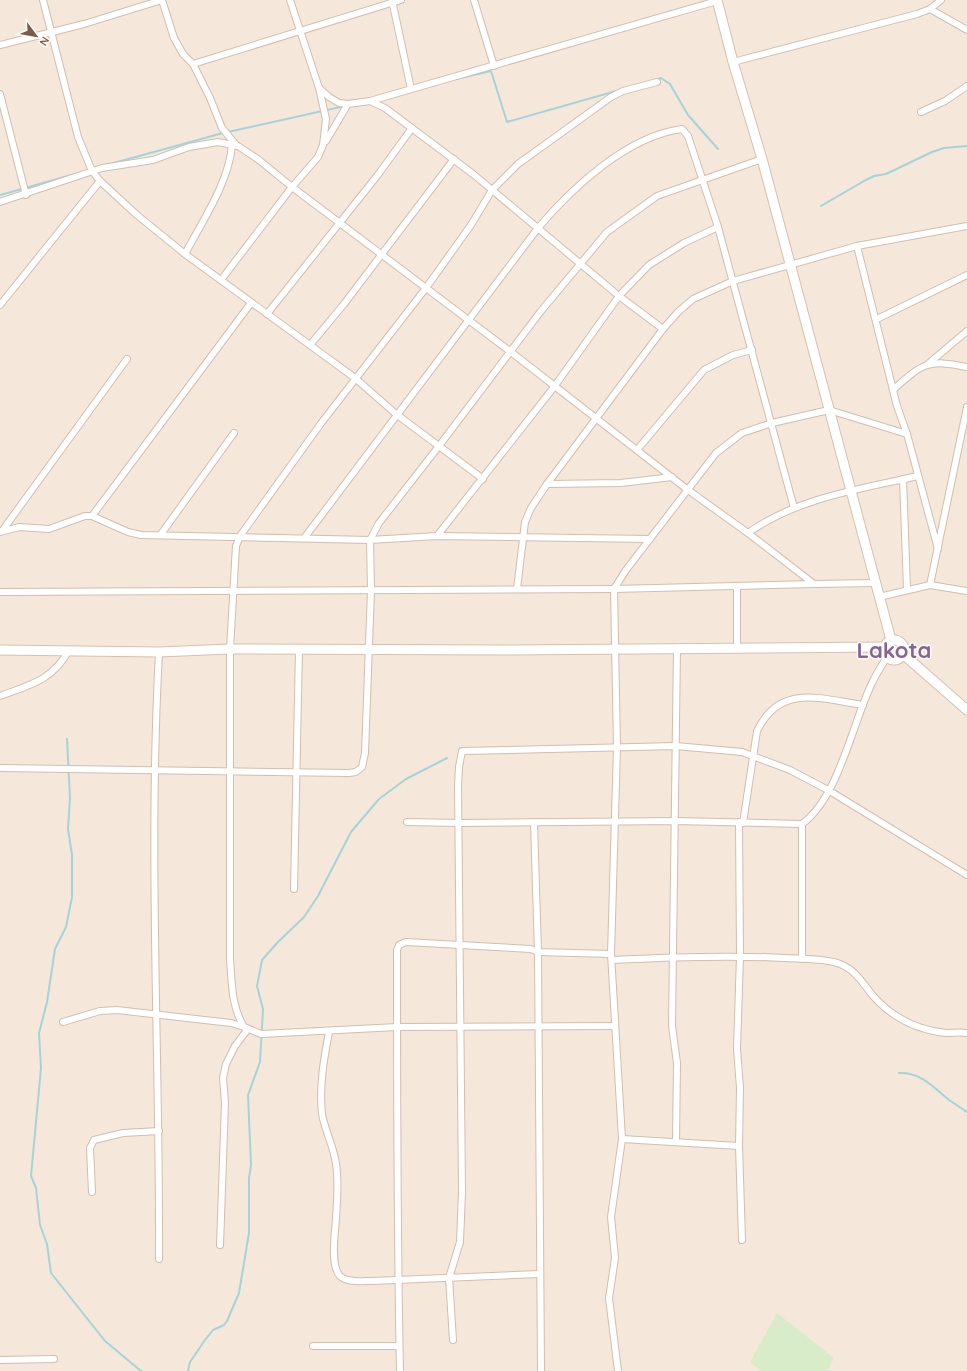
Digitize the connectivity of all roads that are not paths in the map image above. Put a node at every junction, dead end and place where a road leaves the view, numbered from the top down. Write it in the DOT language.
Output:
graph roads {
  1 [pos="43,0"];
  2 [pos="162,0"];
  3 [pos="290,0"];
  4 [pos="401,0"];
  5 [pos="474,0"];
  6 [pos="392,1"];
  7 [pos="717,1"];
  8 [pos="939,1"];
  9 [pos="930,8"];
  10 [pos="300,30"];
  11 [pos="967,30"];
  12 [pos="51,31"];
  13 [pos="0,45"];
  14 [pos="733,62"];
  15 [pos="193,64"];
  16 [pos="494,66"];
  17 [pos="657,82"];
  18 [pos="967,86"];
  19 [pos="319,88"];
  20 [pos="411,89"];
  21 [pos="0,94"];
  22 [pos="370,102"];
  23 [pos="348,104"];
  24 [pos="921,112"];
  25 [pos="412,128"];
  26 [pos="323,145"];
  27 [pos="235,146"];
  28 [pos="454,159"];
  29 [pos="762,159"];
  30 [pos="92,171"];
  31 [pos="703,180"];
  32 [pos="100,181"];
  33 [pos="292,187"];
  34 [pos="492,190"];
  35 [pos="26,195"];
  36 [pos="0,202"];
  37 [pos="340,222"];
  38 [pos="967,226"];
  39 [pos="718,227"];
  40 [pos="538,228"];
  41 [pos="858,246"];
  42 [pos="185,254"];
  43 [pos="382,255"];
  44 [pos="580,263"];
  45 [pos="790,265"];
  46 [pos="967,275"];
  47 [pos="221,280"];
  48 [pos="733,281"];
  49 [pos="426,288"];
  50 [pos="619,296"];
  51 [pos="251,303"];
  52 [pos="0,305"];
  53 [pos="266,314"];
  54 [pos="876,319"];
  55 [pos="469,321"];
  56 [pos="663,329"];
  57 [pos="967,331"];
  58 [pos="310,345"];
  59 [pos="752,350"];
  60 [pos="511,352"];
  61 [pos="127,359"];
  62 [pos="928,364"];
  63 [pos="967,367"];
  64 [pos="355,378"];
  65 [pos="554,387"];
  66 [pos="894,389"];
  67 [pos="967,407"];
  68 [pos="828,410"];
  69 [pos="396,414"];
  70 [pos="596,418"];
  71 [pos="772,423"];
  72 [pos="234,433"];
  73 [pos="907,434"];
  74 [pos="440,446"];
  75 [pos="637,450"];
  76 [pos="918,476"];
  77 [pos="672,477"];
  78 [pos="483,479"];
  79 [pos="903,479"];
  80 [pos="547,484"];
  81 [pos="688,490"];
  82 [pos="850,491"];
  83 [pos="794,508"];
  84 [pos="92,516"];
  85 [pos="1,532"];
  86 [pos="748,533"];
  87 [pos="161,534"];
  88 [pos="240,536"];
  89 [pos="436,536"];
  90 [pos="522,536"];
  91 [pos="305,537"];
  92 [pos="650,539"];
  93 [pos="370,540"];
  94 [pos="938,549"];
  95 [pos="875,583"];
  96 [pos="814,584"];
  97 [pos="930,585"];
  98 [pos="737,586"];
  99 [pos="516,589"];
  100 [pos="907,589"];
  101 [pos="371,590"];
  102 [pos="614,590"];
  103 [pos="967,590"];
  104 [pos="233,591"];
  105 [pos="0,592"];
  106 [pos="879,597"];
  107 [pos="891,640"];
  108 [pos="677,648"];
  109 [pos="737,648"];
  110 [pos="230,649"];
  111 [pos="298,649"];
  112 [pos="614,649"];
  113 [pos="0,650"];
  114 [pos="69,650"];
  115 [pos="369,650"];
  116 [pos="159,652"];
  117 [pos="886,652"];
  118 [pos="903,654"];
  119 [pos="0,696"];
  120 [pos="863,705"];
  121 [pos="967,710"];
  122 [pos="676,746"];
  123 [pos="617,747"];
  124 [pos="754,755"];
  125 [pos="0,768"];
  126 [pos="155,770"];
  127 [pos="298,771"];
  128 [pos="231,772"];
  129 [pos="828,790"];
  130 [pos="676,821"];
  131 [pos="407,822"];
  132 [pos="616,822"];
  133 [pos="741,822"];
  134 [pos="460,823"];
  135 [pos="534,823"];
  136 [pos="802,824"];
  137 [pos="967,875"];
  138 [pos="294,889"];
  139 [pos="458,944"];
  140 [pos="538,952"];
  141 [pos="740,956"];
  142 [pos="612,957"];
  143 [pos="672,957"];
  144 [pos="802,959"];
  145 [pos="155,1015"];
  146 [pos="63,1022"];
  147 [pos="539,1025"];
  148 [pos="461,1026"];
  149 [pos="615,1026"];
  150 [pos="397,1027"];
  151 [pos="246,1028"];
  152 [pos="329,1032"];
  153 [pos="967,1033"];
  154 [pos="159,1130"];
  155 [pos="622,1139"];
  156 [pos="676,1142"];
  157 [pos="739,1146"];
  158 [pos="92,1192"];
  159 [pos="742,1240"];
  160 [pos="220,1245"];
  161 [pos="159,1259"];
  162 [pos="539,1274"];
  163 [pos="449,1278"];
  164 [pos="397,1280"];
  165 [pos="453,1340"];
  166 [pos="313,1346"];
  167 [pos="399,1346"];
  168 [pos="54,1359"];
  169 [pos="0,1360"];
  170 [pos="400,1371"];
  171 [pos="541,1371"];
  172 [pos="618,1371"];
  1 -- 12 [label="street"];
  2 -- 12 [label="street"];
  2 -- 15 [label="street"];
  3 -- 10 [label="street"];
  4 -- 6 [label="street"];
  5 -- 16 [label="street"];
  6 -- 10 [label="street"];
  6 -- 20 [label="street"];
  7 -- 14 [label="main road"];
  7 -- 16 [label="street"];
  8 -- 9 [label="street"];
  9 -- 11 [label="street"];
  9 -- 14 [label="street"];
  10 -- 15 [label="street"];
  10 -- 19 [label="street"];
  12 -- 13 [label="street"];
  12 -- 30 [label="street"];
  14 -- 29 [label="main road"];
  15 -- 27 [label="street"];
  16 -- 20 [label="street"];
  17 -- 34 [label="street"];
  18 -- 24 [label="street"];
  19 -- 23 [label="street"];
  19 -- 26 [label="street"];
  20 -- 22 [label="street"];
  21 -- 35 [label="street"];
  22 -- 23 [label="street"];
  22 -- 25 [label="street"];
  23 -- 26 [label="street"];
  25 -- 28 [label="street"];
  25 -- 37 [label="street"];
  26 -- 33 [label="street"];
  27 -- 30 [label="street"];
  27 -- 33 [label="street"];
  27 -- 42 [label="street"];
  28 -- 34 [label="street"];
  28 -- 43 [label="street"];
  29 -- 31 [label="street"];
  29 -- 45 [label="main road"];
  30 -- 32 [label="street"];
  30 -- 35 [label="street"];
  31 -- 39 [label="street"];
  31 -- 40 [label="street"];
  31 -- 44 [label="street"];
  32 -- 42 [label="street"];
  32 -- 52 [label="street"];
  33 -- 37 [label="street"];
  33 -- 47 [label="street"];
  34 -- 40 [label="street"];
  34 -- 49 [label="street"];
  35 -- 36 [label="street"];
  37 -- 43 [label="street"];
  37 -- 53 [label="street"];
  38 -- 41 [label="street"];
  39 -- 48 [label="street"];
  39 -- 50 [label="street"];
  40 -- 44 [label="street"];
  40 -- 55 [label="street"];
  41 -- 45 [label="street"];
  41 -- 54 [label="street"];
  42 -- 47 [label="street"];
  43 -- 49 [label="street"];
  43 -- 58 [label="street"];
  44 -- 50 [label="street"];
  44 -- 60 [label="street"];
  45 -- 48 [label="street"];
  45 -- 68 [label="main road"];
  46 -- 54 [label="street"];
  47 -- 51 [label="street"];
  48 -- 56 [label="street"];
  48 -- 59 [label="street"];
  49 -- 55 [label="street"];
  49 -- 64 [label="street"];
  50 -- 56 [label="street"];
  50 -- 65 [label="street"];
  51 -- 53 [label="street"];
  51 -- 84 [label="street"];
  53 -- 58 [label="street"];
  54 -- 66 [label="street"];
  55 -- 60 [label="street"];
  55 -- 69 [label="street"];
  56 -- 70 [label="street"];
  57 -- 62 [label="street"];
  58 -- 64 [label="street"];
  59 -- 71 [label="street"];
  59 -- 75 [label="street"];
  60 -- 65 [label="street"];
  60 -- 74 [label="street"];
  61 -- 85 [label="street"];
  62 -- 63 [label="street"];
  62 -- 66 [label="street"];
  64 -- 69 [label="street"];
  64 -- 88 [label="street"];
  65 -- 70 [label="street"];
  65 -- 78 [label="street"];
  66 -- 73 [label="street"];
  67 -- 94 [label="street"];
  68 -- 71 [label="street"];
  68 -- 73 [label="street"];
  68 -- 82 [label="main road"];
  69 -- 74 [label="street"];
  69 -- 91 [label="street"];
  70 -- 75 [label="street"];
  70 -- 80 [label="street"];
  71 -- 81 [label="street"];
  71 -- 83 [label="street"];
  72 -- 87 [label="street"];
  73 -- 76 [label="street"];
  74 -- 78 [label="street"];
  74 -- 93 [label="street"];
  75 -- 77 [label="street"];
  76 -- 79 [label="street"];
  76 -- 94 [label="street"];
  77 -- 80 [label="street"];
  77 -- 81 [label="street"];
  78 -- 89 [label="street"];
  79 -- 82 [label="street"];
  79 -- 100 [label="street"];
  80 -- 90 [label="street"];
  81 -- 86 [label="street"];
  81 -- 92 [label="street"];
  82 -- 83 [label="street"];
  82 -- 95 [label="main road"];
  83 -- 86 [label="street"];
  84 -- 85 [label="street"];
  84 -- 87 [label="street"];
  86 -- 96 [label="street"];
  87 -- 88 [label="street"];
  88 -- 91 [label="street"];
  88 -- 104 [label="street"];
  89 -- 90 [label="street"];
  89 -- 93 [label="street"];
  90 -- 92 [label="street"];
  90 -- 99 [label="street"];
  91 -- 93 [label="street"];
  92 -- 102 [label="street"];
  93 -- 101 [label="street"];
  94 -- 97 [label="street"];
  95 -- 96 [label="street"];
  95 -- 106 [label="main road"];
  96 -- 98 [label="street"];
  97 -- 100 [label="street"];
  97 -- 103 [label="street"];
  98 -- 102 [label="street"];
  98 -- 109 [label="street"];
  99 -- 101 [label="street"];
  99 -- 102 [label="street"];
  100 -- 106 [label="street"];
  101 -- 104 [label="street"];
  101 -- 115 [label="street"];
  102 -- 112 [label="street"];
  104 -- 105 [label="street"];
  104 -- 110 [label="street"];
  106 -- 107 [label="main road"];
  107 -- 117 [label="main road"];
  107 -- 118 [label="main road"];
  108 -- 109 [label="main road"];
  108 -- 112 [label="main road"];
  108 -- 122 [label="street"];
  109 -- 117 [label="main road"];
  110 -- 111 [label="main road"];
  110 -- 116 [label="main road"];
  110 -- 128 [label="street"];
  111 -- 115 [label="main road"];
  111 -- 127 [label="street"];
  112 -- 115 [label="main road"];
  112 -- 123 [label="street"];
  113 -- 114 [label="main road"];
  114 -- 116 [label="main road"];
  114 -- 119 [label="street"];
  115 -- 127 [label="street"];
  116 -- 126 [label="street"];
  117 -- 118 [label="main road"];
  117 -- 120 [label="street"];
  118 -- 121 [label="main road"];
  120 -- 124 [label="street"];
  120 -- 129 [label="street"];
  122 -- 123 [label="street"];
  122 -- 124 [label="street"];
  122 -- 130 [label="street"];
  123 -- 132 [label="street"];
  123 -- 134 [label="street"];
  124 -- 129 [label="street"];
  124 -- 133 [label="street"];
  125 -- 126 [label="street"];
  126 -- 128 [label="street"];
  126 -- 145 [label="street"];
  127 -- 128 [label="street"];
  127 -- 138 [label="street"];
  128 -- 151 [label="street"];
  129 -- 136 [label="street"];
  129 -- 137 [label="street"];
  130 -- 132 [label="street"];
  130 -- 133 [label="street"];
  130 -- 143 [label="street"];
  131 -- 134 [label="street"];
  132 -- 135 [label="street"];
  132 -- 142 [label="street"];
  133 -- 136 [label="street"];
  133 -- 141 [label="street"];
  134 -- 135 [label="street"];
  134 -- 139 [label="street"];
  135 -- 140 [label="street"];
  136 -- 144 [label="street"];
  139 -- 140 [label="street"];
  139 -- 148 [label="street"];
  139 -- 150 [label="street"];
  140 -- 142 [label="street"];
  140 -- 147 [label="street"];
  141 -- 143 [label="street"];
  141 -- 144 [label="street"];
  141 -- 157 [label="street"];
  142 -- 143 [label="street"];
  142 -- 149 [label="street"];
  143 -- 156 [label="street"];
  144 -- 153 [label="street"];
  145 -- 146 [label="street"];
  145 -- 151 [label="street"];
  145 -- 154 [label="street"];
  147 -- 148 [label="street"];
  147 -- 149 [label="street"];
  147 -- 162 [label="street"];
  148 -- 150 [label="street"];
  148 -- 163 [label="street"];
  149 -- 155 [label="street"];
  150 -- 152 [label="street"];
  150 -- 164 [label="street"];
  151 -- 152 [label="street"];
  151 -- 160 [label="street"];
  152 -- 164 [label="street"];
  154 -- 158 [label="street"];
  154 -- 161 [label="street"];
  155 -- 156 [label="street"];
  155 -- 172 [label="street"];
  156 -- 157 [label="street"];
  157 -- 159 [label="street"];
  162 -- 163 [label="street"];
  162 -- 171 [label="street"];
  163 -- 164 [label="street"];
  163 -- 165 [label="street"];
  164 -- 167 [label="street"];
  166 -- 167 [label="street"];
  167 -- 170 [label="street"];
  168 -- 169 [label="street"];
}
